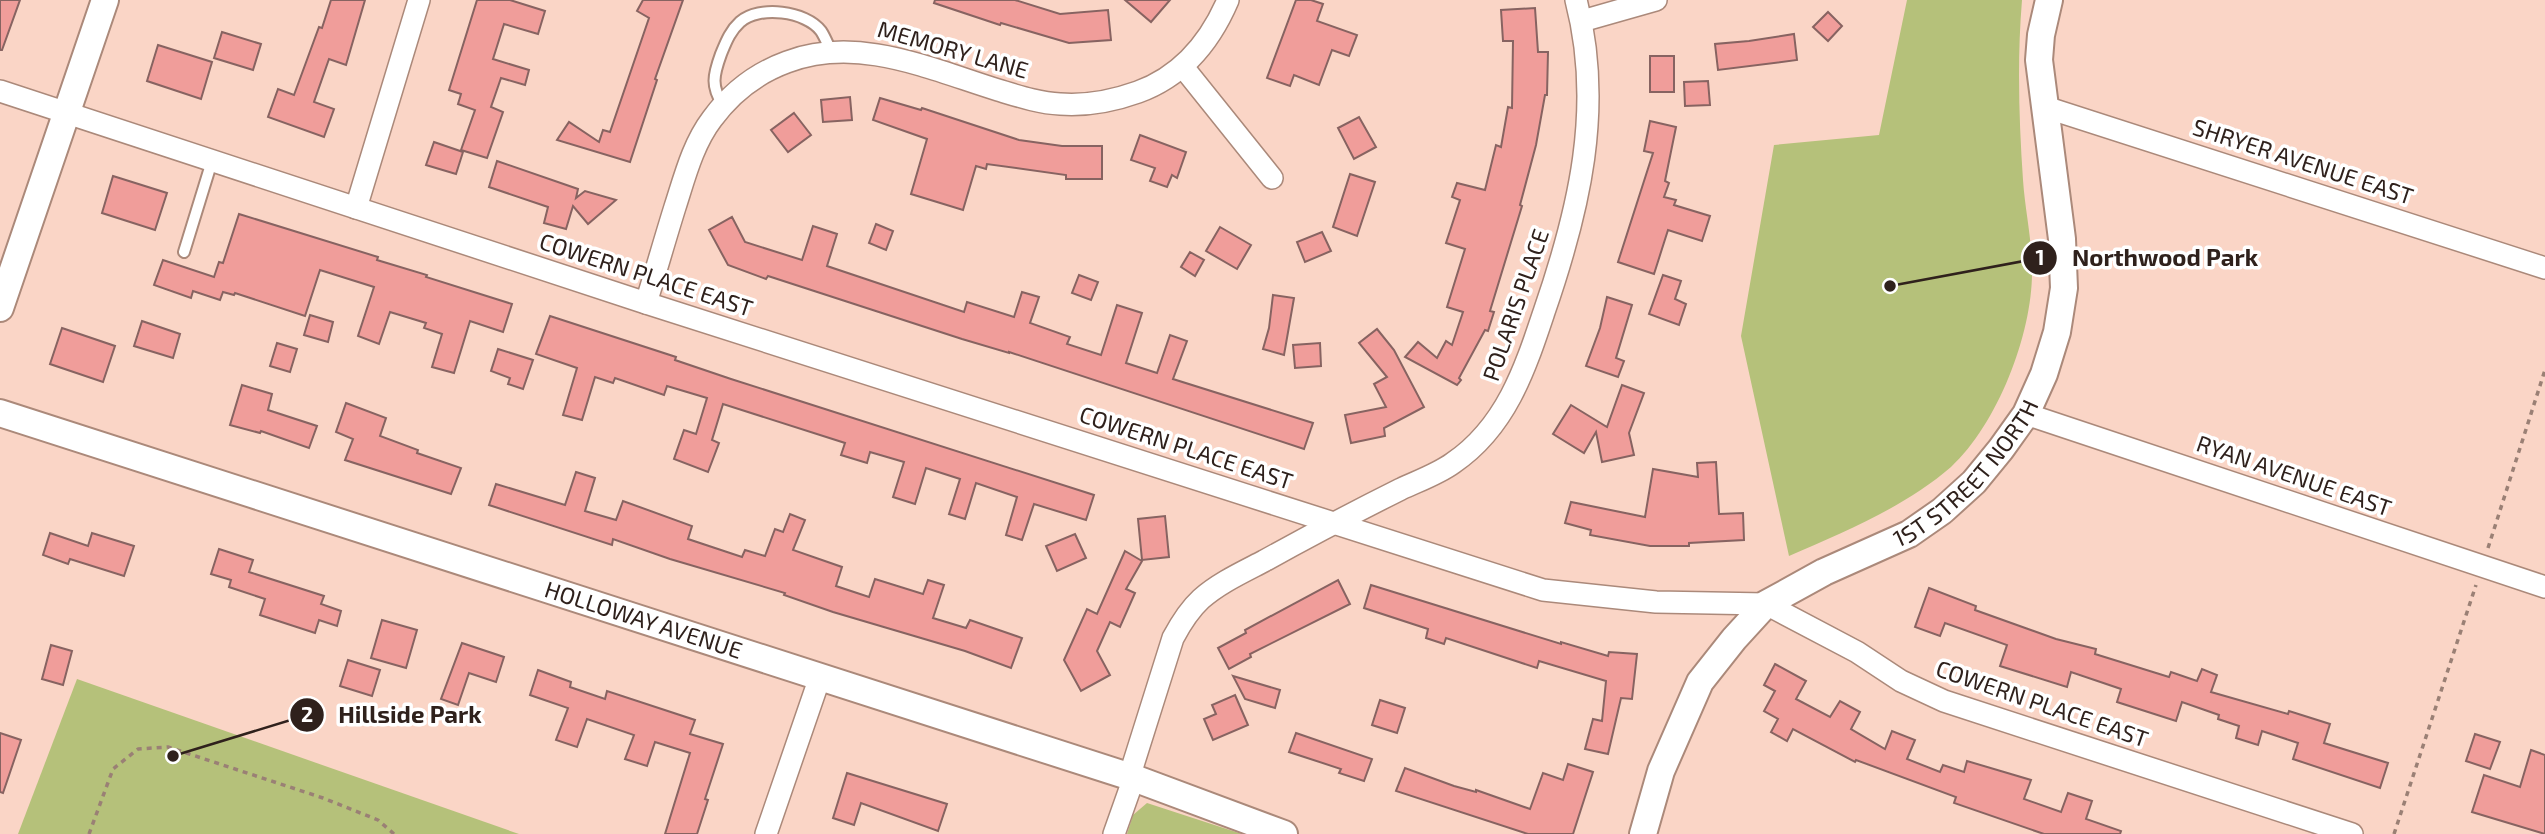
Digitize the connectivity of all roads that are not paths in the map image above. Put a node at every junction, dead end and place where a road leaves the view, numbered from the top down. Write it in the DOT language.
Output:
graph roads {
  1 [pos="105,0"];
  2 [pos="419,0"];
  3 [pos="1228,0"];
  4 [pos="1656,0"];
  5 [pos="2049,0"];
  6 [pos="1579,10"];
  7 [pos="831,51"];
  8 [pos="1183,67"];
  9 [pos="0,91"];
  10 [pos="723,106"];
  11 [pos="2045,107"];
  12 [pos="66,113"];
  13 [pos="212,161"];
  14 [pos="1272,178"];
  15 [pos="356,208"];
  16 [pos="184,252"];
  17 [pos="2545,268"];
  18 [pos="646,303"];
  19 [pos="0,308"];
  20 [pos="0,413"];
  21 [pos="2026,414"];
  22 [pos="1333,523"];
  23 [pos="2545,587"];
  24 [pos="1766,604"];
  25 [pos="820,677"];
  26 [pos="1131,777"];
  27 [pos="765,834"];
  28 [pos="1114,834"];
  29 [pos="1283,834"];
  30 [pos="1643,834"];
  31 [pos="2352,834"];
  1 -- 12 [label="street"];
  2 -- 15 [label="street"];
  3 -- 8 [label="street, MEMORY LANE"];
  4 -- 6 [label="street"];
  5 -- 11 [label="street, 1ST STREET NORTH"];
  6 -- 22 [label="street, POLARIS PLACE"];
  7 -- 8 [label="street, MEMORY LANE"];
  7 -- 10 [label="street, MEMORY LANE"];
  7 -- 10 [label="lane"];
  8 -- 14 [label="street"];
  9 -- 12 [label="street, COWERN PLACE EAST"];
  10 -- 18 [label="street, MEMORY LANE"];
  11 -- 17 [label="street, SHRYER AVENUE EAST"];
  11 -- 21 [label="street, 1ST STREET NORTH"];
  12 -- 13 [label="street, COWERN PLACE EAST"];
  12 -- 19 [label="street"];
  13 -- 15 [label="street, COWERN PLACE EAST"];
  13 -- 16 [label="lane"];
  15 -- 18 [label="street, COWERN PLACE EAST"];
  18 -- 22 [label="street, COWERN PLACE EAST"];
  20 -- 25 [label="street, HOLLOWAY AVENUE"];
  21 -- 23 [label="street, RYAN AVENUE EAST"];
  21 -- 24 [label="street, 1ST STREET NORTH"];
  22 -- 24 [label="street, COWERN PLACE EAST"];
  22 -- 26 [label="street, POLARIS PLACE"];
  24 -- 30 [label="street, 1ST STREET NORTH"];
  24 -- 31 [label="street, COWERN PLACE EAST"];
  25 -- 26 [label="street, HOLLOWAY AVENUE"];
  25 -- 27 [label="street"];
  26 -- 28 [label="street, POLARIS PLACE"];
  26 -- 29 [label="street, HOLLOWAY AVENUE"];
}
